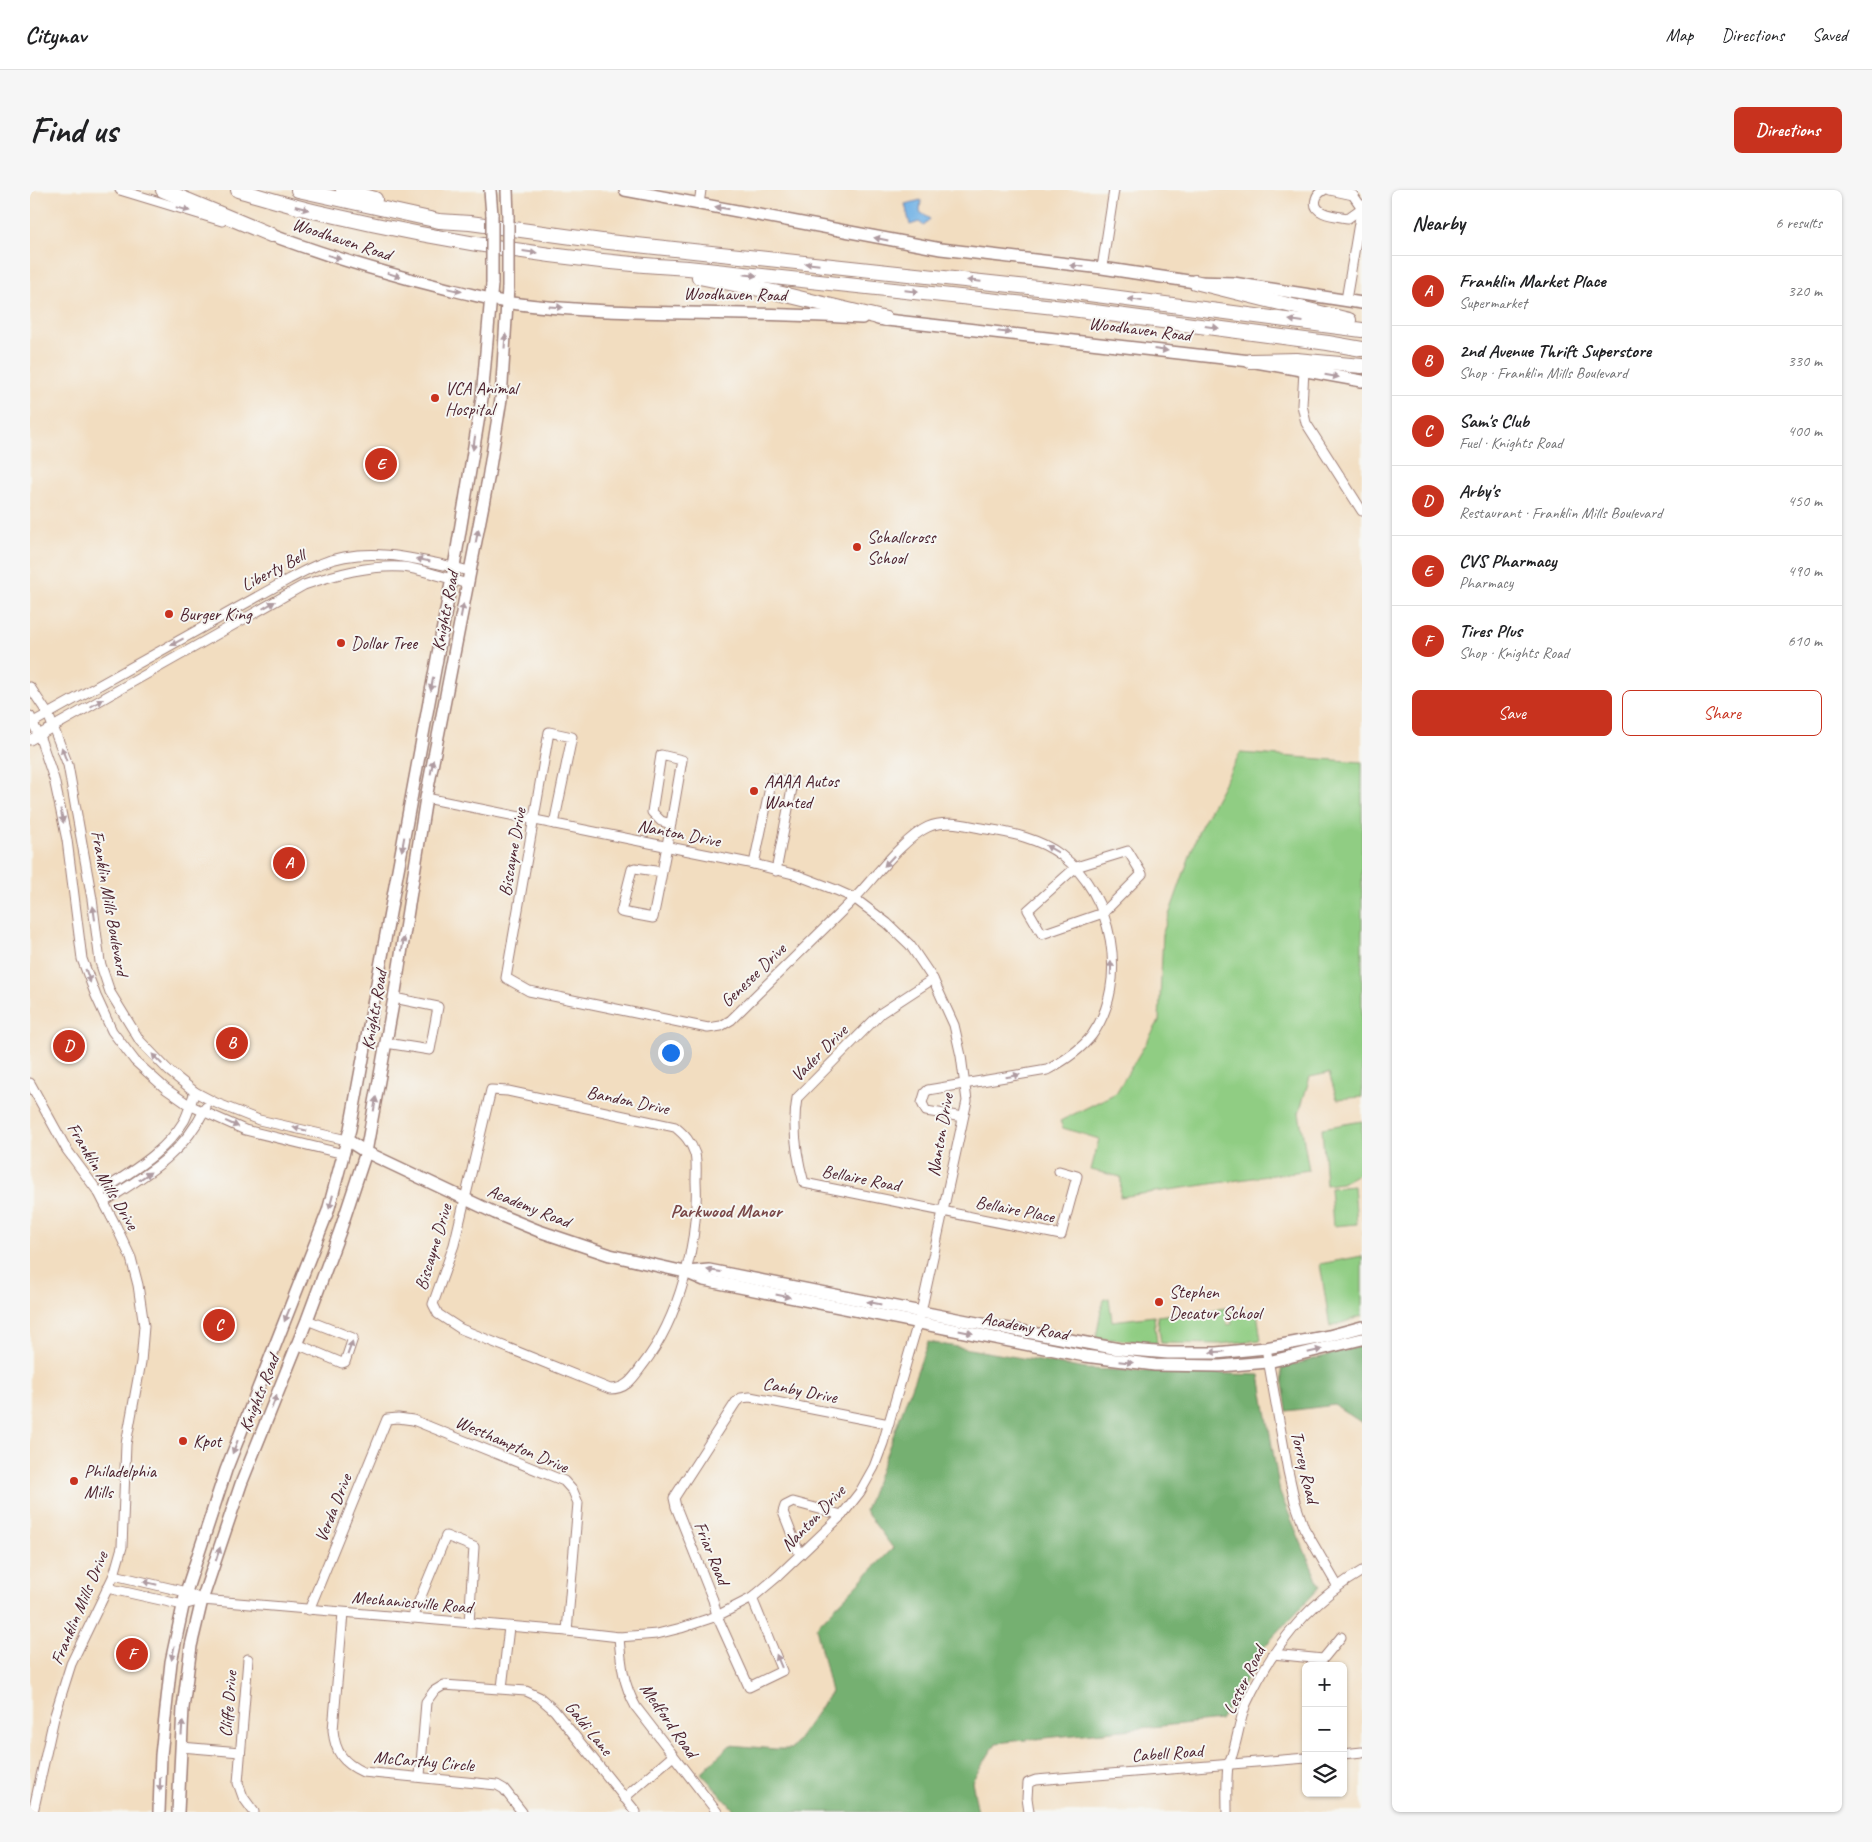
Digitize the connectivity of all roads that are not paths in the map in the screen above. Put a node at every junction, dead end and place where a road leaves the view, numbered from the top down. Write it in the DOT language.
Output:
graph roads {
  1 [pos="120,190"];
  2 [pos="163,190"];
  3 [pos="238,190"];
  4 [pos="298,190"];
  5 [pos="342,190"];
  6 [pos="490,190"];
  7 [pos="507,190"];
  8 [pos="625,190"];
  9 [pos="701,190"];
  10 [pos="1114,190"];
  11 [pos="1324,190"];
  12 [pos="1330,190"];
  13 [pos="699,204"];
  14 [pos="1362,207"];
  15 [pos="470,223"];
  16 [pos="271,235"];
  17 [pos="632,265"];
  18 [pos="1102,268"];
  19 [pos="1194,282"];
  20 [pos="490,299"];
  21 [pos="1346,300"];
  22 [pos="508,303"];
  23 [pos="1362,303"];
  24 [pos="886,319"];
  25 [pos="1362,324"];
  26 [pos="1362,330"];
  27 [pos="1362,349"];
  28 [pos="1250,361"];
  29 [pos="1362,366"];
  30 [pos="1304,371"];
  31 [pos="1362,381"];
  32 [pos="1362,511"];
  33 [pos="454,567"];
  34 [pos="470,570"];
  35 [pos="452,580"];
  36 [pos="468,584"];
  37 [pos="30,687"];
  38 [pos="48,714"];
  39 [pos="31,721"];
  40 [pos="54,727"];
  41 [pos="39,735"];
  42 [pos="30,740"];
  43 [pos="426,798"];
  44 [pos="534,821"];
  45 [pos="554,824"];
  46 [pos="672,824"];
  47 [pos="668,848"];
  48 [pos="754,864"];
  49 [pos="1076,867"];
  50 [pos="776,871"];
  51 [pos="662,872"];
  52 [pos="854,898"];
  53 [pos="1103,913"];
  54 [pos="507,974"];
  55 [pos="933,979"];
  56 [pos="394,998"];
  57 [pos="386,1043"];
  58 [pos="30,1083"];
  59 [pos="965,1085"];
  60 [pos="492,1090"];
  61 [pos="195,1092"];
  62 [pos="209,1099"];
  63 [pos="190,1105"];
  64 [pos="203,1112"];
  65 [pos="963,1118"];
  66 [pos="347,1140"];
  67 [pos="366,1152"];
  68 [pos="344,1154"];
  69 [pos="1059,1171"];
  70 [pos="804,1183"];
  71 [pos="98,1193"];
  72 [pos="465,1198"];
  73 [pos="104,1202"];
  74 [pos="942,1211"];
  75 [pos="685,1272"];
  76 [pos="920,1318"];
  77 [pos="307,1320"];
  78 [pos="1362,1327"];
  79 [pos="279,1337"];
  80 [pos="1362,1339"];
  81 [pos="297,1344"];
  82 [pos="1266,1348"];
  83 [pos="1268,1362"];
  84 [pos="616,1389"];
  85 [pos="387,1420"];
  86 [pos="889,1424"];
  87 [pos="675,1503"];
  88 [pos="842,1515"];
  89 [pos="800,1555"];
  90 [pos="1362,1571"];
  91 [pos="114,1575"];
  92 [pos="1337,1585"];
  93 [pos="107,1588"];
  94 [pos="186,1592"];
  95 [pos="752,1598"];
  96 [pos="202,1600"];
  97 [pos="183,1605"];
  98 [pos="309,1610"];
  99 [pos="343,1613"];
  100 [pos="718,1616"];
  101 [pos="412,1618"];
  102 [pos="469,1623"];
  103 [pos="509,1627"];
  104 [pos="567,1631"];
  105 [pos="1341,1636"];
  106 [pos="619,1637"];
  107 [pos="1272,1654"];
  108 [pos="248,1659"];
  109 [pos="502,1688"];
  110 [pos="181,1752"];
  111 [pos="240,1752"];
  112 [pos="1362,1752"];
  113 [pos="1347,1754"];
  114 [pos="673,1756"];
  115 [pos="161,1757"];
  116 [pos="1302,1758"];
  117 [pos="1228,1765"];
  118 [pos="420,1776"];
  119 [pos="624,1798"];
  120 [pos="33,1812"];
  121 [pos="159,1812"];
  122 [pos="178,1812"];
  123 [pos="254,1812"];
  124 [pos="522,1812"];
  125 [pos="636,1812"];
  126 [pos="717,1812"];
  127 [pos="1029,1812"];
  128 [pos="1227,1812"];
  1 -- 16 [label="street, Woodhaven Road, one-way"];
  2 -- 16 [label="highway"];
  3 -- 17 [label="highway, Woodhaven Road, one-way"];
  4 -- 15 [label="highway, Woodhaven Road"];
  5 -- 15 [label="highway"];
  6 -- 20 [label="main road, Knights Road, bridge"];
  7 -- 22 [label="main road, Knights Road, bridge"];
  8 -- 13 [label="main road"];
  9 -- 13 [label="street"];
  10 -- 18 [label="street"];
  11 -- 14 [label="street"];
  12 -- 14 [label="street"];
  18 -- 13 [label="main road, one-way"];
  14 -- 21 [label="street"];
  26 -- 15 [label="highway, Woodhaven Road, one-way"];
  16 -- 20 [label="main road, Woodhaven Road, one-way"];
  17 -- 24 [label="highway"];
  17 -- 27 [label="highway, Woodhaven Road, one-way"];
  18 -- 19 [label="main road"];
  19 -- 21 [label="main road"];
  19 -- 25 [label="highway"];
  20 -- 22 [label="main road, Woodhaven Road"];
  20 -- 33 [label="main road, Knights Road, one-way"];
  21 -- 23 [label="main road"];
  22 -- 24 [label="main road, Woodhaven Road, one-way"];
  34 -- 22 [label="main road, Knights Road, one-way"];
  24 -- 28 [label="main road, Woodhaven Road, one-way"];
  28 -- 29 [label="highway"];
  28 -- 30 [label="main road, Woodhaven Road"];
  30 -- 31 [label="main road, Woodhaven Road, one-way"];
  30 -- 32 [label="street"];
  33 -- 34 [label="street, Liberty Bell"];
  33 -- 35 [label="main road, Knights Road"];
  33 -- 38 [label="street, Liberty Bell, one-way"];
  34 -- 36 [label="main road, Knights Road"];
  35 -- 36 [label="street, Liberty Bell"];
  40 -- 35 [label="street, Liberty Bell, one-way"];
  35 -- 66 [label="main road, Knights Road, one-way"];
  43 -- 36 [label="main road, Knights Road, one-way"];
  37 -- 38 [label="street, Franklin Mills Boulevard"];
  38 -- 39 [label="street, Liberty Bell"];
  38 -- 40 [label="street, Franklin Mills Boulevard"];
  39 -- 41 [label="street, Franklin Mills Boulevard"];
  40 -- 41 [label="street, Liberty Bell"];
  61 -- 40 [label="street, Franklin Mills Boulevard, one-way"];
  41 -- 42 [label="street, Liberty Bell"];
  41 -- 63 [label="street, Franklin Mills Boulevard, one-way"];
  43 -- 44 [label="street, Nanton Drive"];
  56 -- 43 [label="main road, Knights Road, one-way"];
  44 -- 45 [label="street, Nanton Drive"];
  44 -- 45 [label="street, Biscayne Drive"];
  44 -- 54 [label="street, Biscayne Drive"];
  45 -- 47 [label="street, Nanton Drive"];
  46 -- 46 [label="street"];
  46 -- 47 [label="street"];
  47 -- 48 [label="street, Nanton Drive"];
  47 -- 51 [label="street"];
  48 -- 50 [label="street, Nanton Drive"];
  48 -- 50 [label="street"];
  49 -- 52 [label="street, Genesee Drive, one-way"];
  49 -- 53 [label="street"];
  49 -- 53 [label="street"];
  49 -- 53 [label="street"];
  50 -- 52 [label="street, Nanton Drive"];
  51 -- 51 [label="street"];
  52 -- 54 [label="street, Genesee Drive"];
  52 -- 55 [label="street, Nanton Drive"];
  59 -- 53 [label="street, one-way"];
  55 -- 59 [label="street, Nanton Drive"];
  55 -- 70 [label="street, Vader Drive"];
  56 -- 57 [label="main road, Knights Road"];
  56 -- 57 [label="street"];
  67 -- 57 [label="main road, Knights Road, one-way"];
  58 -- 71 [label="street, Franklin Mills Drive"];
  59 -- 65 [label="street, Nanton Drive"];
  59 -- 65 [label="street"];
  60 -- 72 [label="street, Biscayne Drive"];
  60 -- 75 [label="street, Bandon Drive"];
  61 -- 62 [label="street, Franklin Mills Boulevard"];
  61 -- 63 [label="street"];
  62 -- 64 [label="street"];
  66 -- 62 [label="street, Franklin Mills Boulevard, one-way"];
  63 -- 64 [label="street, Franklin Mills Boulevard"];
  63 -- 71 [label="street"];
  64 -- 68 [label="street, Franklin Mills Boulevard, one-way"];
  73 -- 64 [label="street, one-way"];
  65 -- 74 [label="street, Nanton Drive"];
  66 -- 67 [label="main road, Academy Road"];
  66 -- 68 [label="main road, Knights Road"];
  67 -- 68 [label="main road"];
  67 -- 72 [label="main road, Academy Road"];
  67 -- 77 [label="main road, Knights Road"];
  68 -- 79 [label="main road, Knights Road, one-way"];
  69 -- 74 [label="street, Bellaire Place"];
  70 -- 74 [label="street, Bellaire Road"];
  71 -- 73 [label="street, Franklin Mills Drive"];
  72 -- 75 [label="main road, Academy Road"];
  72 -- 84 [label="street, Biscayne Drive"];
  73 -- 91 [label="street, Franklin Mills Drive"];
  74 -- 76 [label="street, Nanton Drive"];
  75 -- 76 [label="main road, Academy Road"];
  75 -- 84 [label="street, Bandon Drive"];
  82 -- 76 [label="main road, Academy Road, one-way"];
  76 -- 83 [label="main road, Academy Road, one-way"];
  76 -- 86 [label="street, Nanton Drive"];
  77 -- 81 [label="main road, Knights Road"];
  81 -- 77 [label="street, one-way"];
  78 -- 82 [label="main road, Academy Road"];
  79 -- 81 [label="main road"];
  79 -- 94 [label="main road, Knights Road, one-way"];
  83 -- 80 [label="main road, Academy Road, one-way"];
  96 -- 81 [label="main road, Knights Road, one-way"];
  82 -- 83 [label="street, Torrey Road"];
  83 -- 92 [label="street, Torrey Road"];
  85 -- 98 [label="street, Verda Drive"];
  85 -- 104 [label="street, Westhampton Drive"];
  86 -- 87 [label="street, Canby Drive"];
  86 -- 88 [label="street, Nanton Drive"];
  87 -- 100 [label="street, Friar Road"];
  88 -- 89 [label="street, Nanton Drive"];
  88 -- 89 [label="street"];
  89 -- 95 [label="street, Nanton Drive"];
  90 -- 92 [label="street, Lester Road"];
  91 -- 93 [label="street, Franklin Mills Drive"];
  94 -- 91 [label="street, one-way"];
  92 -- 107 [label="street, Lester Road"];
  93 -- 97 [label="street"];
  93 -- 120 [label="street, Franklin Mills Drive"];
  94 -- 96 [label="street"];
  94 -- 97 [label="main road, Knights Road"];
  95 -- 100 [label="street, Nanton Drive"];
  100 -- 95 [label="street, Friar Road, one-way"];
  96 -- 97 [label="street"];
  96 -- 98 [label="street, Mechanicsville Road"];
  110 -- 96 [label="main road, Knights Road, one-way"];
  97 -- 115 [label="main road, Knights Road, one-way"];
  98 -- 99 [label="street, Mechanicsville Road"];
  99 -- 101 [label="street, Mechanicsville Road"];
  99 -- 118 [label="street, McCarthy Circle"];
  100 -- 106 [label="street, Nanton Drive"];
  101 -- 102 [label="street, Mechanicsville Road"];
  101 -- 102 [label="street"];
  102 -- 103 [label="street, Mechanicsville Road"];
  103 -- 104 [label="street, Mechanicsville Road"];
  103 -- 109 [label="street"];
  104 -- 106 [label="street, Mechanicsville Road"];
  105 -- 107 [label="street"];
  106 -- 114 [label="street, Medford Road"];
  107 -- 117 [label="street, Lester Road"];
  108 -- 111 [label="street, Cliffe Drive"];
  109 -- 118 [label="street, Galdi Lane"];
  109 -- 119 [label="street, Galdi Lane"];
  110 -- 111 [label="street, Cliffe Drive"];
  110 -- 115 [label="main road"];
  110 -- 122 [label="main road, Knights Road"];
  111 -- 123 [label="street, Cliffe Drive"];
  112 -- 113 [label="street"];
  114 -- 119 [label="street"];
  114 -- 126 [label="street, Medford Road"];
  115 -- 121 [label="main road, Knights Road, one-way"];
  116 -- 117 [label="street, Cabell Road"];
  117 -- 127 [label="street, Cabell Road"];
  117 -- 128 [label="street, Lester Road"];
  118 -- 124 [label="street, McCarthy Circle"];
  119 -- 125 [label="street, Galdi Lane"];
}
